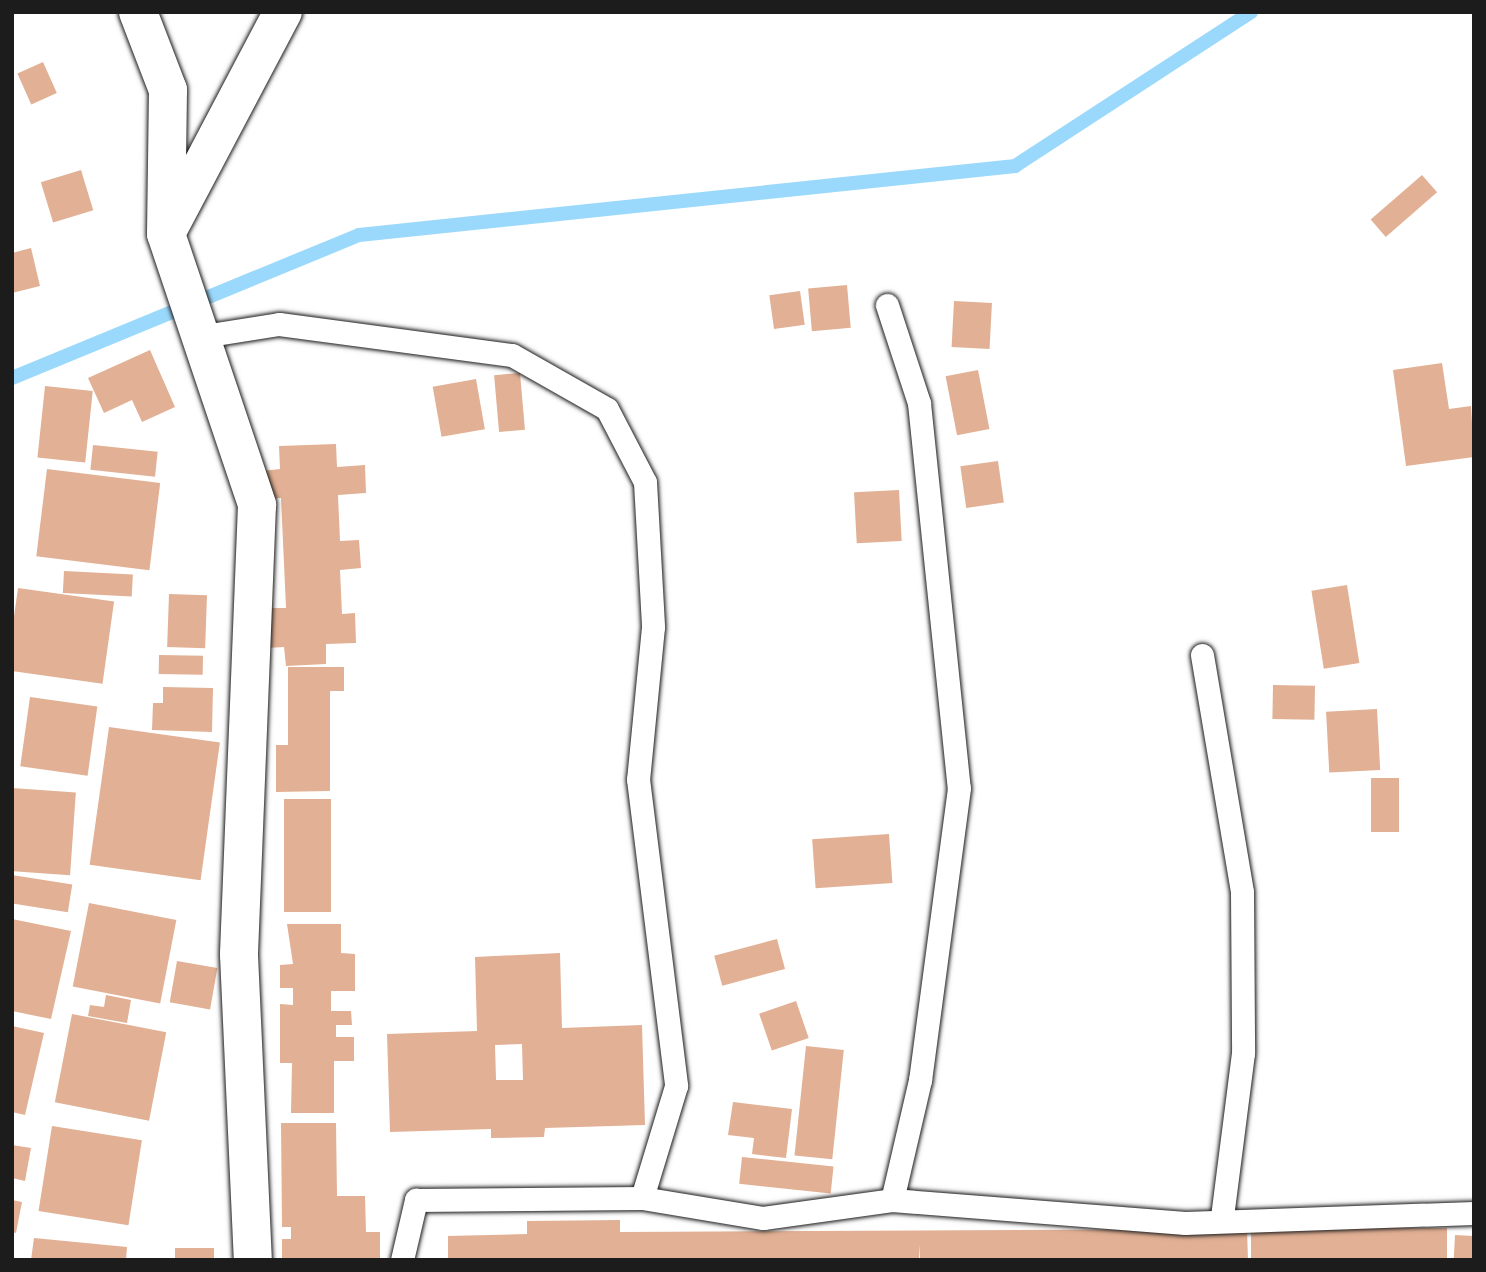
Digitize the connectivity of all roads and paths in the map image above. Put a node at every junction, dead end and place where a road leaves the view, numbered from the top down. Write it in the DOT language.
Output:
graph roads {
  1 [pos="138,12"];
  2 [pos="283,12"];
  3 [pos="166,234"];
  4 [pos="887,305"];
  5 [pos="197,337"];
  6 [pos="1202,655"];
  7 [pos="642,1198"];
  8 [pos="892,1200"];
  9 [pos="1474,1213"];
  10 [pos="1222,1218"];
  11 [pos="253,1260"];
  12 [pos="402,1260"];
  1 -- 3 [label="street"];
  2 -- 3 [label="street"];
  3 -- 5 [label="street"];
  4 -- 8 [label="lane"];
  5 -- 7 [label="lane"];
  5 -- 11 [label="street"];
  6 -- 10 [label="lane"];
  7 -- 8 [label="lane"];
  7 -- 12 [label="lane"];
  8 -- 10 [label="lane"];
  9 -- 10 [label="lane"];
}
